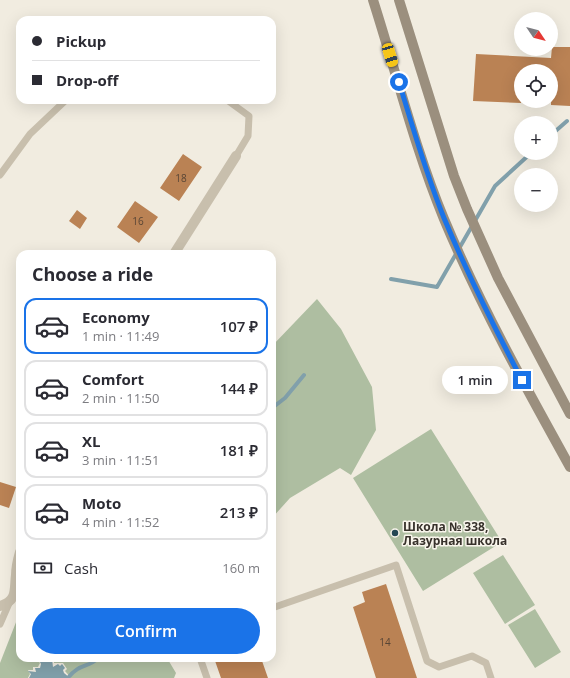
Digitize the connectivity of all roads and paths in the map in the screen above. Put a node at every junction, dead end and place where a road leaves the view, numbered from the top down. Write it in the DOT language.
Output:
graph roads {
  1 [pos="373,0"];
  2 [pos="399,0"];
  3 [pos="62,104"];
  4 [pos="232,104"];
  5 [pos="236,156"];
  6 [pos="0,175"];
  7 [pos="177,250"];
  8 [pos="570,414"];
  9 [pos="570,467"];
  10 [pos="16,573"];
  11 [pos="10,601"];
  12 [pos="0,606"];
  13 [pos="276,607"];
  14 [pos="0,624"];
  15 [pos="201,662"];
  16 [pos="207,678"];
  17 [pos="491,678"];
  1 -- 9 [label="main road"];
  2 -- 8 [label="main road"];
  3 -- 6 [label="lane"];
  4 -- 5 [label="lane"];
  5 -- 7 [label="street"];
  10 -- 11 [label="street"];
  11 -- 12 [label="street"];
  11 -- 14 [label="lane"];
  13 -- 17 [label="lane"];
  15 -- 16 [label="lane"];
}
